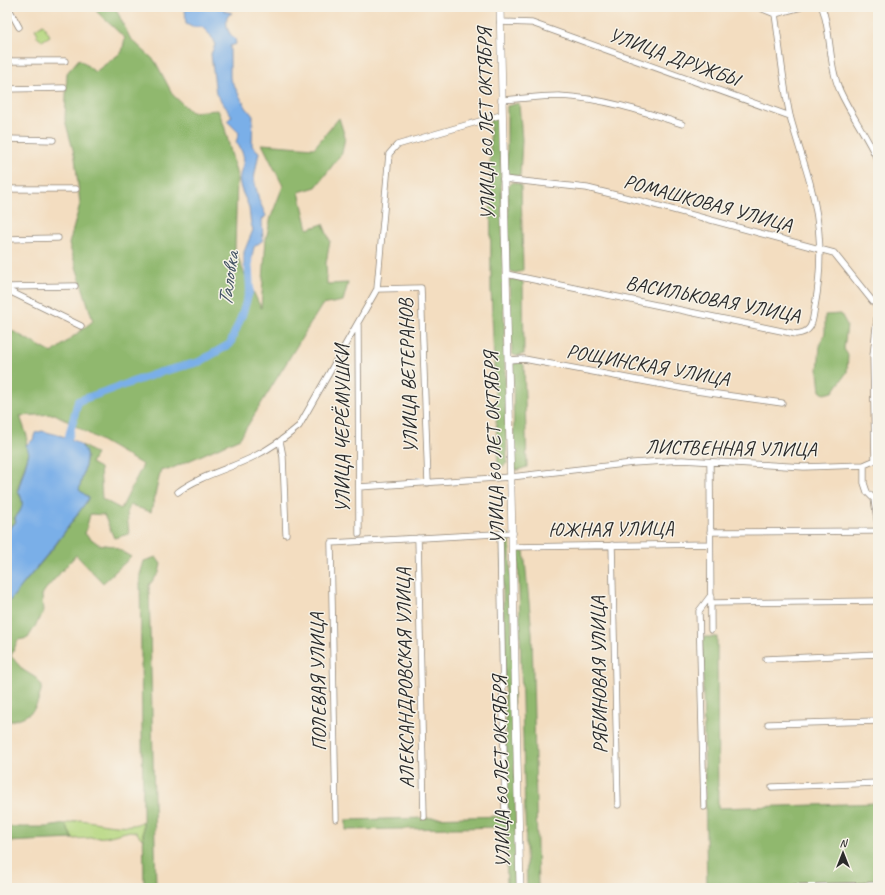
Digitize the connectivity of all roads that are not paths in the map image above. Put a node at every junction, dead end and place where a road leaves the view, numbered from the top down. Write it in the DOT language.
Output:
graph roads {
  1 [pos="8,7"];
  2 [pos="500,7"];
  3 [pos="758,7"];
  4 [pos="801,7"];
  5 [pos="822,7"];
  6 [pos="775,14"];
  7 [pos="500,22"];
  8 [pos="18,27"];
  9 [pos="7,61"];
  10 [pos="65,61"];
  11 [pos="64,88"];
  12 [pos="7,89"];
  13 [pos="501,100"];
  14 [pos="501,115"];
  15 [pos="790,116"];
  16 [pos="682,124"];
  17 [pos="7,139"];
  18 [pos="53,140"];
  19 [pos="878,161"];
  20 [pos="503,180"];
  21 [pos="7,189"];
  22 [pos="76,189"];
  23 [pos="58,238"];
  24 [pos="7,239"];
  25 [pos="821,249"];
  26 [pos="506,274"];
  27 [pos="75,286"];
  28 [pos="7,287"];
  29 [pos="377,288"];
  30 [pos="7,290"];
  31 [pos="878,308"];
  32 [pos="358,324"];
  33 [pos="81,326"];
  34 [pos="508,360"];
  35 [pos="782,403"];
  36 [pos="280,442"];
  37 [pos="877,460"];
  38 [pos="710,463"];
  39 [pos="864,465"];
  40 [pos="511,477"];
  41 [pos="428,483"];
  42 [pos="358,487"];
  43 [pos="178,492"];
  44 [pos="876,501"];
  45 [pos="878,526"];
  46 [pos="878,531"];
  47 [pos="710,532"];
  48 [pos="286,534"];
  49 [pos="358,534"];
  50 [pos="500,534"];
  51 [pos="513,534"];
  52 [pos="418,538"];
  53 [pos="710,544"];
  54 [pos="612,545"];
  55 [pos="513,547"];
  56 [pos="711,595"];
  57 [pos="878,601"];
  58 [pos="711,603"];
  59 [pos="711,630"];
  60 [pos="878,654"];
  61 [pos="766,659"];
  62 [pos="878,721"];
  63 [pos="768,724"];
  64 [pos="878,783"];
  65 [pos="772,787"];
  66 [pos="618,805"];
  67 [pos="704,807"];
  68 [pos="505,815"];
  69 [pos="424,817"];
  70 [pos="336,819"];
  71 [pos="878,885"];
  72 [pos="795,887"];
  73 [pos="520,888"];
  1 -- 8 [label="street"];
  2 -- 7 [label="street, УЛИЦА 60 ЛЕТ ОКТЯБРЯ"];
  3 -- 6 [label="street"];
  4 -- 6 [label="street"];
  5 -- 19 [label="street"];
  6 -- 15 [label="street, ВАСИЛЬКОВАЯ УЛИЦА"];
  7 -- 13 [label="street, УЛИЦА 60 ЛЕТ ОКТЯБРЯ"];
  7 -- 15 [label="street, УЛИЦА ДРУЖБЫ"];
  9 -- 10 [label="street"];
  11 -- 12 [label="street"];
  13 -- 14 [label="street, УЛИЦА 60 ЛЕТ ОКТЯБРЯ"];
  13 -- 16 [label="street"];
  14 -- 20 [label="street, УЛИЦА 60 ЛЕТ ОКТЯБРЯ"];
  14 -- 29 [label="street"];
  15 -- 25 [label="street, ВАСИЛЬКОВАЯ УЛИЦА"];
  17 -- 18 [label="street"];
  20 -- 25 [label="street, РОМАШКОВАЯ УЛИЦА"];
  20 -- 26 [label="street, УЛИЦА 60 ЛЕТ ОКТЯБРЯ"];
  21 -- 22 [label="street"];
  23 -- 24 [label="street"];
  25 -- 26 [label="street, ВАСИЛЬКОВАЯ УЛИЦА"];
  25 -- 31 [label="street, РОМАШКОВАЯ УЛИЦА"];
  26 -- 34 [label="street, УЛИЦА 60 ЛЕТ ОКТЯБРЯ"];
  27 -- 28 [label="street"];
  29 -- 32 [label="street"];
  29 -- 41 [label="street, УЛИЦА ВЕТЕРАНОВ"];
  30 -- 33 [label="street"];
  31 -- 37 [label="street"];
  32 -- 36 [label="street"];
  32 -- 42 [label="street, УЛИЦА ЧЕРЁМУШКИ"];
  34 -- 35 [label="street, РОЩИНСКАЯ УЛИЦА"];
  34 -- 40 [label="street, УЛИЦА 60 ЛЕТ ОКТЯБРЯ"];
  36 -- 43 [label="street"];
  36 -- 48 [label="street"];
  37 -- 39 [label="street, ЛИСТВЕННАЯ УЛИЦА"];
  38 -- 39 [label="street, ЛИСТВЕННАЯ УЛИЦА"];
  38 -- 40 [label="street, ЛИСТВЕННАЯ УЛИЦА"];
  38 -- 47 [label="street"];
  39 -- 44 [label="street"];
  40 -- 41 [label="street, ЛИСТВЕННАЯ УЛИЦА"];
  40 -- 51 [label="street, УЛИЦА 60 ЛЕТ ОКТЯБРЯ"];
  41 -- 42 [label="street, ЛИСТВЕННАЯ УЛИЦА"];
  42 -- 49 [label="street, УЛИЦА ЧЕРЁМУШКИ"];
  44 -- 45 [label="street"];
  46 -- 47 [label="street"];
  47 -- 53 [label="street"];
  50 -- 51 [label="street"];
  50 -- 52 [label="street"];
  50 -- 68 [label="street"];
  51 -- 55 [label="street, УЛИЦА 60 ЛЕТ ОКТЯБРЯ"];
  52 -- 69 [label="street, АЛЕКСАНДРОВСКАЯ УЛИЦА"];
  52 -- 70 [label="street, ПОЛЕВАЯ УЛИЦА"];
  53 -- 54 [label="street, ЮЖНАЯ УЛИЦА"];
  53 -- 56 [label="street"];
  54 -- 55 [label="street, ЮЖНАЯ УЛИЦА"];
  54 -- 66 [label="street, РЯБИНОВАЯ УЛИЦА"];
  55 -- 73 [label="street, УЛИЦА 60 ЛЕТ ОКТЯБРЯ"];
  56 -- 58 [label="street"];
  56 -- 67 [label="street"];
  57 -- 58 [label="street"];
  58 -- 59 [label="street"];
  60 -- 61 [label="street"];
  62 -- 63 [label="street"];
  64 -- 65 [label="street"];
  71 -- 72 [label="street"];
}
